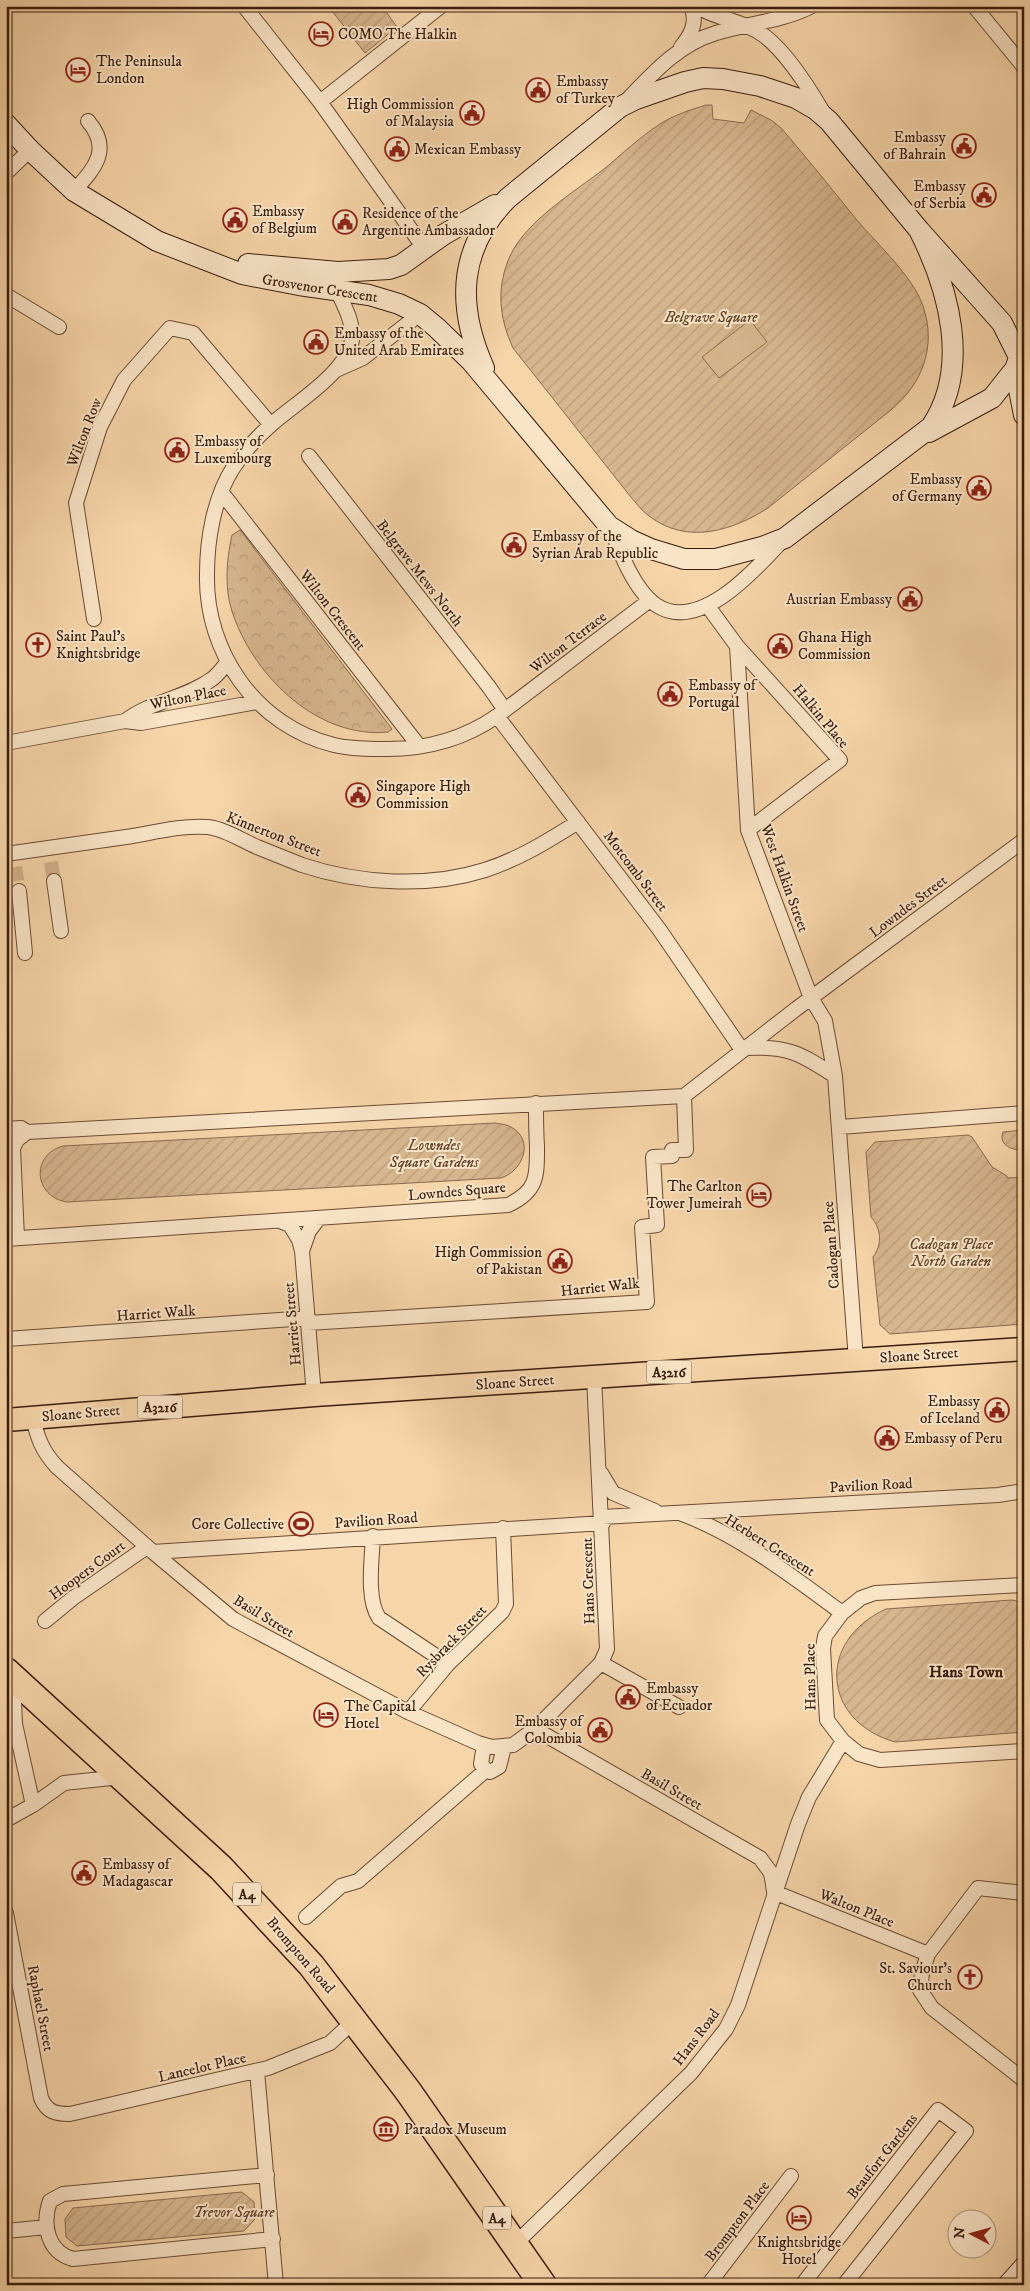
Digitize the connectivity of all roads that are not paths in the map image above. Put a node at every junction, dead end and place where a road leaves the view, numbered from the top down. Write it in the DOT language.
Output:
graph roads {
  1 [pos="244,6"];
  2 [pos="441,6"];
  3 [pos="691,6"];
  4 [pos="696,6"];
  5 [pos="812,6"];
  6 [pos="974,6"];
  7 [pos="747,26"];
  8 [pos="677,52"];
  9 [pos="1024,67"];
  10 [pos="320,102"];
  11 [pos="620,108"];
  12 [pos="88,121"];
  13 [pos="829,121"];
  14 [pos="6,124"];
  15 [pos="30,150"];
  16 [pos="6,173"];
  17 [pos="74,191"];
  18 [pos="508,198"];
  19 [pos="919,230"];
  20 [pos="424,248"];
  21 [pos="202,258"];
  22 [pos="337,290"];
  23 [pos="6,295"];
  24 [pos="420,314"];
  25 [pos="59,327"];
  26 [pos="1019,356"];
  27 [pos="336,370"];
  28 [pos="496,390"];
  29 [pos="992,398"];
  30 [pos="1024,416"];
  31 [pos="271,425"];
  32 [pos="921,436"];
  33 [pos="309,456"];
  34 [pos="222,493"];
  35 [pos="610,526"];
  36 [pos="785,538"];
  37 [pos="650,600"];
  38 [pos="707,605"];
  39 [pos="94,620"];
  40 [pos="736,646"];
  41 [pos="228,662"];
  42 [pos="257,702"];
  43 [pos="501,713"];
  44 [pos="126,721"];
  45 [pos="6,743"];
  46 [pos="419,746"];
  47 [pos="578,822"];
  48 [pos="748,830"];
  49 [pos="1024,840"];
  50 [pos="12,858"];
  51 [pos="54,881"];
  52 [pos="19,890"];
  53 [pos="61,931"];
  54 [pos="26,953"];
  55 [pos="811,998"];
  56 [pos="744,1049"];
  57 [pos="835,1080"];
  58 [pos="684,1096"];
  59 [pos="536,1103"];
  60 [pos="1024,1113"];
  61 [pos="840,1127"];
  62 [pos="6,1129"];
  63 [pos="28,1132"];
  64 [pos="318,1218"];
  65 [pos="279,1221"];
  66 [pos="12,1239"];
  67 [pos="302,1251"];
  68 [pos="308,1321"];
  69 [pos="6,1339"];
  70 [pos="1024,1349"];
  71 [pos="856,1360"];
  72 [pos="594,1377"];
  73 [pos="314,1395"];
  74 [pos="33,1417"];
  75 [pos="6,1420"];
  76 [pos="600,1470"];
  77 [pos="1024,1490"];
  78 [pos="719,1510"];
  79 [pos="676,1512"];
  80 [pos="661,1513"];
  81 [pos="602,1520"];
  82 [pos="503,1528"];
  83 [pos="373,1536"];
  84 [pos="150,1550"];
  85 [pos="1024,1584"];
  86 [pos="842,1613"];
  87 [pos="45,1621"];
  88 [pos="601,1663"];
  89 [pos="448,1664"];
  90 [pos="10,1675"];
  91 [pos="679,1707"];
  92 [pos="408,1712"];
  93 [pos="535,1729"];
  94 [pos="843,1741"];
  95 [pos="484,1745"];
  96 [pos="508,1746"];
  97 [pos="1024,1751"];
  98 [pos="486,1770"];
  99 [pos="121,1778"];
  100 [pos="33,1805"];
  101 [pos="6,1820"];
  102 [pos="774,1892"];
  103 [pos="1024,1893"];
  104 [pos="6,1913"];
  105 [pos="306,1916"];
  106 [pos="928,1954"];
  107 [pos="355,2020"];
  108 [pos="257,2071"];
  109 [pos="1024,2080"];
  110 [pos="46,2108"];
  111 [pos="267,2175"];
  112 [pos="791,2176"];
  113 [pos="47,2227"];
  114 [pos="6,2230"];
  115 [pos="273,2240"];
  116 [pos="515,2244"];
  117 [pos="1024,2266"];
  118 [pos="276,2285"];
  119 [pos="543,2285"];
  120 [pos="708,2285"];
  121 [pos="802,2285"];
  122 [pos="844,2285"];
  123 [pos="1008,2285"];
  1 -- 10 [label="street"];
  2 -- 10 [label="street"];
  3 -- 8 [label="street"];
  4 -- 7 [label="street"];
  5 -- 7 [label="street"];
  6 -- 9 [label="street"];
  7 -- 8 [label="street"];
  7 -- 13 [label="street"];
  8 -- 11 [label="street"];
  10 -- 20 [label="street"];
  11 -- 13 [label="main road"];
  11 -- 18 [label="main road"];
  12 -- 17 [label="street"];
  13 -- 19 [label="main road"];
  14 -- 15 [label="main road, Grosvenor Crescent"];
  15 -- 16 [label="street"];
  15 -- 17 [label="main road, Grosvenor Crescent"];
  17 -- 21 [label="main road, Grosvenor Crescent"];
  18 -- 20 [label="main road, Grosvenor Crescent"];
  18 -- 28 [label="main road"];
  19 -- 26 [label="main road"];
  19 -- 32 [label="main road"];
  20 -- 21 [label="main road, Grosvenor Crescent"];
  21 -- 22 [label="main road, Grosvenor Crescent"];
  22 -- 24 [label="main road, Grosvenor Crescent"];
  22 -- 27 [label="street"];
  23 -- 25 [label="street"];
  24 -- 27 [label="street"];
  24 -- 28 [label="main road, Grosvenor Crescent"];
  26 -- 29 [label="main road"];
  26 -- 30 [label="main road"];
  27 -- 31 [label="street"];
  28 -- 35 [label="main road"];
  29 -- 30 [label="main road"];
  29 -- 32 [label="main road"];
  31 -- 34 [label="street"];
  31 -- 39 [label="street, Wilton Row"];
  32 -- 36 [label="main road"];
  33 -- 43 [label="street, Belgrave Mews North"];
  34 -- 41 [label="street"];
  34 -- 46 [label="street, Wilton Crescent"];
  35 -- 36 [label="main road"];
  35 -- 37 [label="street"];
  36 -- 38 [label="street"];
  37 -- 38 [label="street"];
  37 -- 43 [label="street, Wilton Terrace"];
  38 -- 40 [label="street, Halkin Place"];
  40 -- 48 [label="street, West Halkin Street"];
  40 -- 48 [label="street, Halkin Place"];
  41 -- 42 [label="street"];
  41 -- 44 [label="street, Wilton Place"];
  42 -- 44 [label="street, Wilton Place"];
  42 -- 46 [label="street"];
  43 -- 46 [label="street"];
  43 -- 47 [label="street, Motcomb Street"];
  44 -- 45 [label="street, Wilton Place"];
  47 -- 50 [label="street, Kinnerton Street"];
  47 -- 56 [label="street, Motcomb Street"];
  48 -- 55 [label="street, West Halkin Street"];
  49 -- 55 [label="street, Lowndes Street"];
  51 -- 53 [label="street"];
  52 -- 54 [label="street"];
  55 -- 56 [label="street, Lowndes Street"];
  55 -- 57 [label="street"];
  56 -- 57 [label="street"];
  56 -- 58 [label="street, Lowndes Street"];
  57 -- 61 [label="street, Cadogan Place"];
  58 -- 59 [label="street"];
  58 -- 68 [label="street, Harriet Walk"];
  59 -- 63 [label="street"];
  59 -- 64 [label="street, Lowndes Square"];
  60 -- 61 [label="street"];
  61 -- 71 [label="street, Cadogan Place"];
  62 -- 63 [label="street"];
  63 -- 66 [label="street, Lowndes Square"];
  64 -- 65 [label="street, Lowndes Square"];
  64 -- 67 [label="street, Harriet Street"];
  65 -- 66 [label="street, Lowndes Square"];
  65 -- 67 [label="street, Harriet Street"];
  67 -- 68 [label="street, Harriet Street"];
  68 -- 69 [label="street, Harriet Walk"];
  68 -- 73 [label="street, Harriet Street"];
  70 -- 71 [label="main road, Sloane Street / A3216"];
  71 -- 72 [label="main road, Sloane Street / A3216"];
  72 -- 73 [label="main road, Sloane Street / A3216"];
  72 -- 76 [label="street, Hans Crescent"];
  73 -- 74 [label="main road, Sloane Street / A3216"];
  74 -- 75 [label="main road, Sloane Street / A3216"];
  74 -- 84 [label="street, Basil Street"];
  76 -- 80 [label="street, Herbert Crescent"];
  76 -- 81 [label="street, Hans Crescent"];
  77 -- 78 [label="street, Pavilion Road"];
  78 -- 79 [label="street, Herbert Crescent"];
  79 -- 80 [label="street, Herbert Crescent"];
  79 -- 86 [label="street, Herbert Crescent"];
  80 -- 81 [label="street, Herbert Crescent"];
  81 -- 82 [label="street, Pavilion Road"];
  81 -- 88 [label="street, Hans Crescent"];
  82 -- 83 [label="street, Pavilion Road"];
  82 -- 89 [label="street, Rysbrack Street"];
  83 -- 84 [label="street, Pavilion Road"];
  83 -- 89 [label="street"];
  84 -- 87 [label="street, Hoopers Court"];
  84 -- 92 [label="street, Basil Street"];
  85 -- 86 [label="street, Hans Place"];
  86 -- 94 [label="street, Hans Place"];
  88 -- 91 [label="street"];
  88 -- 93 [label="street"];
  89 -- 92 [label="street, Rysbrack Street"];
  90 -- 99 [label="highway, Brompton Road / A4"];
  90 -- 100 [label="street"];
  92 -- 95 [label="street, Basil Street"];
  93 -- 96 [label="street"];
  93 -- 102 [label="street, Basil Street"];
  94 -- 97 [label="street, Hans Place"];
  94 -- 102 [label="street, Hans Road"];
  95 -- 96 [label="street, Basil Street"];
  95 -- 98 [label="street"];
  96 -- 98 [label="street"];
  98 -- 105 [label="street"];
  99 -- 100 [label="street"];
  99 -- 107 [label="highway, Brompton Road / A4"];
  100 -- 101 [label="street"];
  102 -- 106 [label="street, Walton Place"];
  102 -- 116 [label="street, Hans Road"];
  103 -- 106 [label="street"];
  104 -- 110 [label="street, Raphael Street"];
  106 -- 109 [label="street"];
  107 -- 108 [label="street, Lancelot Place"];
  107 -- 116 [label="highway, Brompton Road / A4"];
  108 -- 110 [label="street, Lancelot Place"];
  108 -- 111 [label="street"];
  111 -- 113 [label="street"];
  111 -- 115 [label="street"];
  112 -- 120 [label="street, Brompton Place"];
  113 -- 114 [label="street"];
  113 -- 115 [label="street"];
  115 -- 118 [label="street"];
  116 -- 119 [label="highway, Brompton Road / A4"];
  117 -- 123 [label="main road"];
  121 -- 122 [label="street, Beaufort Gardens"];
}
